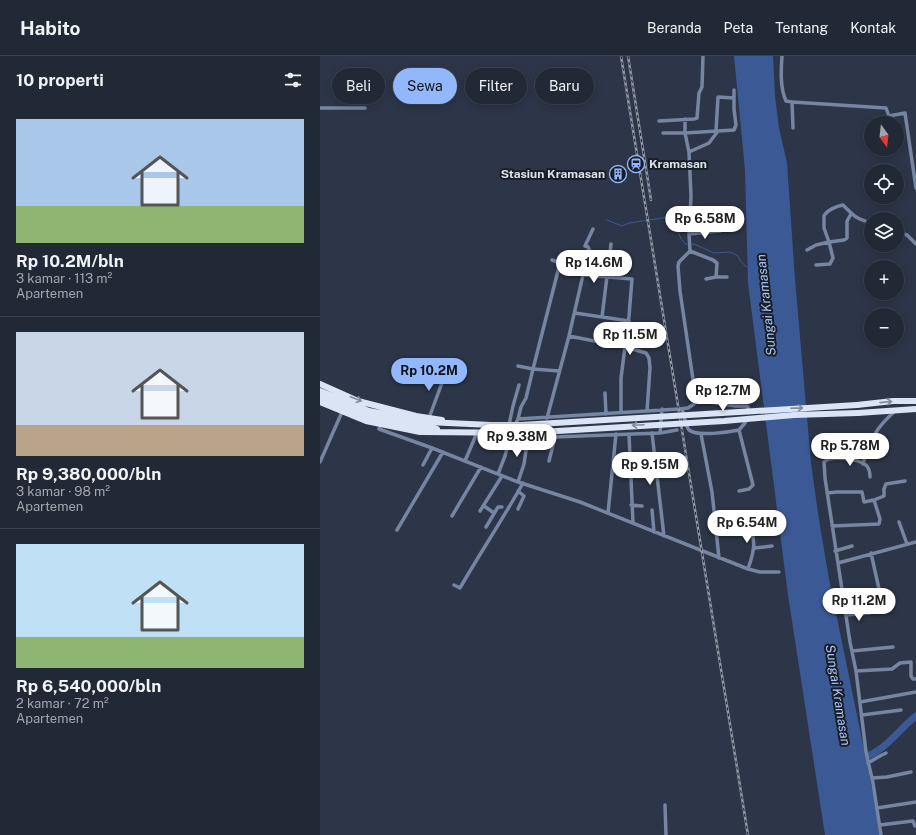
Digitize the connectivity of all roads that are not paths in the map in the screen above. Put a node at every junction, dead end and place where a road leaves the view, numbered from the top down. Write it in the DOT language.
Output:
graph roads {
  1 [pos="703,56"];
  2 [pos="782,56"];
  3 [pos="734,90"];
  4 [pos="734,98"];
  5 [pos="792,102"];
  6 [pos="320,108"];
  7 [pos="365,108"];
  8 [pos="685,119"];
  9 [pos="659,121"];
  10 [pos="793,128"];
  11 [pos="717,131"];
  12 [pos="663,133"];
  13 [pos="685,133"];
  14 [pos="689,152"];
  15 [pos="916,188"];
  16 [pos="850,214"];
  17 [pos="864,220"];
  18 [pos="593,229"];
  19 [pos="720,231"];
  20 [pos="689,234"];
  21 [pos="904,235"];
  22 [pos="829,242"];
  23 [pos="611,244"];
  24 [pos="916,244"];
  25 [pos="690,249"];
  26 [pos="807,250"];
  27 [pos="552,260"];
  28 [pos="560,263"];
  29 [pos="816,265"];
  30 [pos="585,269"];
  31 [pos="583,275"];
  32 [pos="716,277"];
  33 [pos="727,277"];
  34 [pos="607,278"];
  35 [pos="706,279"];
  36 [pos="574,313"];
  37 [pos="602,317"];
  38 [pos="629,321"];
  39 [pos="570,336"];
  40 [pos="625,347"];
  41 [pos="518,366"];
  42 [pos="533,369"];
  43 [pos="446,372"];
  44 [pos="559,372"];
  45 [pos="320,384"];
  46 [pos="520,385"];
  47 [pos="737,390"];
  48 [pos="320,391"];
  49 [pos="605,393"];
  50 [pos="320,396"];
  51 [pos="696,400"];
  52 [pos="916,401"];
  53 [pos="320,402"];
  54 [pos="736,406"];
  55 [pos="682,409"];
  56 [pos="898,409"];
  57 [pos="916,409"];
  58 [pos="662,410"];
  59 [pos="648,411"];
  60 [pos="342,412"];
  61 [pos="621,412"];
  62 [pos="606,414"];
  63 [pos="547,418"];
  64 [pos="427,423"];
  65 [pos="381,424"];
  66 [pos="516,424"];
  67 [pos="677,430"];
  68 [pos="740,430"];
  69 [pos="475,433"];
  70 [pos="652,433"];
  71 [pos="660,433"];
  72 [pos="616,434"];
  73 [pos="628,434"];
  74 [pos="701,434"];
  75 [pos="526,435"];
  76 [pos="510,436"];
  77 [pos="555,436"];
  78 [pos="432,448"];
  79 [pos="443,452"];
  80 [pos="465,461"];
  81 [pos="549,461"];
  82 [pos="320,462"];
  83 [pos="423,464"];
  84 [pos="863,464"];
  85 [pos="481,467"];
  86 [pos="498,474"];
  87 [pos="502,476"];
  88 [pos="870,477"];
  89 [pos="905,481"];
  90 [pos="518,482"];
  91 [pos="523,483"];
  92 [pos="518,491"];
  93 [pos="739,491"];
  94 [pos="827,493"];
  95 [pos="874,500"];
  96 [pos="631,505"];
  97 [pos="484,506"];
  98 [pos="642,506"];
  99 [pos="502,507"];
  100 [pos="518,509"];
  101 [pos="652,510"];
  102 [pos="480,511"];
  103 [pos="494,513"];
  104 [pos="608,513"];
  105 [pos="452,516"];
  106 [pos="749,519"];
  107 [pos="899,522"];
  108 [pos="633,523"];
  109 [pos="832,526"];
  110 [pos="486,527"];
  111 [pos="397,530"];
  112 [pos="654,532"];
  113 [pos="664,536"];
  114 [pos="916,542"];
  115 [pos="907,544"];
  116 [pos="772,546"];
  117 [pos="852,546"];
  118 [pos="755,548"];
  119 [pos="835,551"];
  120 [pos="871,553"];
  121 [pos="719,558"];
  122 [pos="838,562"];
  123 [pos="748,569"];
  124 [pos="779,572"];
  125 [pos="454,585"];
  126 [pos="865,598"];
  127 [pos="870,613"];
  128 [pos="846,615"];
  129 [pos="893,647"];
  130 [pos="852,651"];
  131 [pos="911,662"];
  132 [pos="916,662"];
  133 [pos="856,671"];
  134 [pos="916,679"];
  135 [pos="916,692"];
  136 [pos="860,702"];
  137 [pos="901,710"];
  138 [pos="862,715"];
  139 [pos="886,753"];
  140 [pos="868,763"];
  141 [pos="912,772"];
  142 [pos="872,778"];
  143 [pos="916,802"];
  144 [pos="665,805"];
  145 [pos="877,808"];
  146 [pos="880,825"];
  147 [pos="915,826"];
  148 [pos="666,835"];
  149 [pos="881,835"];
  1 -- 8 [label="street"];
  2 -- 5 [label="street"];
  3 -- 4 [label="street"];
  4 -- 11 [label="street"];
  4 -- 11 [label="street"];
  5 -- 10 [label="street"];
  5 -- 15 [label="street"];
  6 -- 7 [label="street"];
  8 -- 9 [label="street"];
  8 -- 13 [label="street"];
  11 -- 13 [label="street"];
  11 -- 14 [label="street"];
  12 -- 13 [label="street"];
  13 -- 14 [label="street"];
  14 -- 20 [label="street"];
  16 -- 17 [label="street"];
  16 -- 22 [label="street"];
  16 -- 22 [label="street"];
  18 -- 30 [label="street"];
  19 -- 20 [label="street"];
  20 -- 25 [label="street"];
  21 -- 24 [label="street"];
  22 -- 26 [label="street"];
  22 -- 29 [label="street"];
  23 -- 34 [label="street"];
  25 -- 32 [label="street"];
  25 -- 51 [label="street"];
  27 -- 28 [label="street"];
  28 -- 30 [label="street"];
  28 -- 42 [label="street"];
  30 -- 31 [label="street"];
  31 -- 34 [label="street"];
  31 -- 36 [label="street"];
  32 -- 33 [label="street"];
  32 -- 35 [label="street"];
  34 -- 37 [label="street"];
  34 -- 38 [label="street"];
  36 -- 37 [label="street"];
  36 -- 39 [label="street"];
  37 -- 38 [label="street"];
  38 -- 40 [label="street"];
  39 -- 40 [label="street"];
  39 -- 44 [label="street"];
  40 -- 59 [label="street"];
  40 -- 61 [label="street"];
  41 -- 42 [label="street"];
  42 -- 44 [label="street"];
  42 -- 66 [label="street"];
  43 -- 64 [label="street"];
  44 -- 63 [label="street"];
  45 -- 64 [label="highway, one-way"];
  46 -- 66 [label="street"];
  47 -- 54 [label="street"];
  48 -- 64 [label="highway"];
  49 -- 62 [label="street"];
  50 -- 64 [label="highway"];
  51 -- 54 [label="street"];
  51 -- 55 [label="street"];
  66 -- 52 [label="highway, one-way, bridge"];
  53 -- 60 [label="highway"];
  54 -- 68 [label="street"];
  55 -- 58 [label="street"];
  55 -- 74 [label="street"];
  56 -- 57 [label="highway"];
  56 -- 75 [label="highway, one-way, bridge"];
  56 -- 84 [label="street"];
  58 -- 59 [label="street"];
  58 -- 71 [label="street"];
  59 -- 61 [label="street"];
  60 -- 65 [label="highway"];
  60 -- 82 [label="street"];
  61 -- 62 [label="street"];
  62 -- 63 [label="street"];
  63 -- 66 [label="street"];
  64 -- 66 [label="highway"];
  64 -- 69 [label="highway"];
  65 -- 69 [label="highway"];
  65 -- 78 [label="street"];
  67 -- 71 [label="street"];
  68 -- 74 [label="street"];
  68 -- 93 [label="street"];
  69 -- 75 [label="highway"];
  69 -- 76 [label="street"];
  69 -- 80 [label="street"];
  70 -- 71 [label="street"];
  70 -- 73 [label="street"];
  70 -- 113 [label="street"];
  72 -- 73 [label="street"];
  72 -- 77 [label="street"];
  72 -- 104 [label="street"];
  73 -- 96 [label="street"];
  74 -- 121 [label="street"];
  75 -- 76 [label="street"];
  75 -- 77 [label="street"];
  75 -- 90 [label="street"];
  76 -- 86 [label="street"];
  77 -- 81 [label="street"];
  78 -- 79 [label="street"];
  78 -- 83 [label="street"];
  79 -- 80 [label="street"];
  79 -- 111 [label="street"];
  80 -- 85 [label="street"];
  84 -- 88 [label="street"];
  84 -- 94 [label="street"];
  85 -- 86 [label="street"];
  85 -- 105 [label="street"];
  86 -- 87 [label="street"];
  87 -- 90 [label="street"];
  87 -- 97 [label="street"];
  89 -- 95 [label="street"];
  90 -- 91 [label="street"];
  91 -- 92 [label="street"];
  91 -- 104 [label="street"];
  92 -- 100 [label="street"];
  92 -- 125 [label="street"];
  94 -- 95 [label="street"];
  94 -- 109 [label="street"];
  95 -- 109 [label="street"];
  96 -- 98 [label="street"];
  96 -- 108 [label="street"];
  97 -- 102 [label="street"];
  97 -- 103 [label="street"];
  99 -- 103 [label="street"];
  101 -- 112 [label="street"];
  103 -- 110 [label="street"];
  104 -- 108 [label="street"];
  106 -- 118 [label="street"];
  107 -- 115 [label="street"];
  108 -- 112 [label="street"];
  109 -- 119 [label="street"];
  112 -- 113 [label="street"];
  113 -- 121 [label="street"];
  114 -- 115 [label="street"];
  115 -- 120 [label="street"];
  116 -- 118 [label="street"];
  117 -- 119 [label="street"];
  118 -- 123 [label="street"];
  119 -- 122 [label="street"];
  120 -- 122 [label="street"];
  120 -- 126 [label="street"];
  121 -- 123 [label="street"];
  122 -- 128 [label="street"];
  123 -- 124 [label="street"];
  127 -- 128 [label="street"];
  128 -- 130 [label="street"];
  129 -- 130 [label="street"];
  130 -- 133 [label="street"];
  131 -- 132 [label="street"];
  131 -- 133 [label="street"];
  131 -- 134 [label="street"];
  133 -- 136 [label="street"];
  135 -- 136 [label="street"];
  136 -- 138 [label="street"];
  137 -- 138 [label="street"];
  138 -- 140 [label="street"];
  139 -- 140 [label="street"];
  140 -- 142 [label="street"];
  141 -- 142 [label="street"];
  142 -- 145 [label="street"];
  143 -- 145 [label="street"];
  144 -- 148 [label="street"];
  145 -- 146 [label="street"];
  146 -- 147 [label="street"];
  146 -- 149 [label="street"];
}
